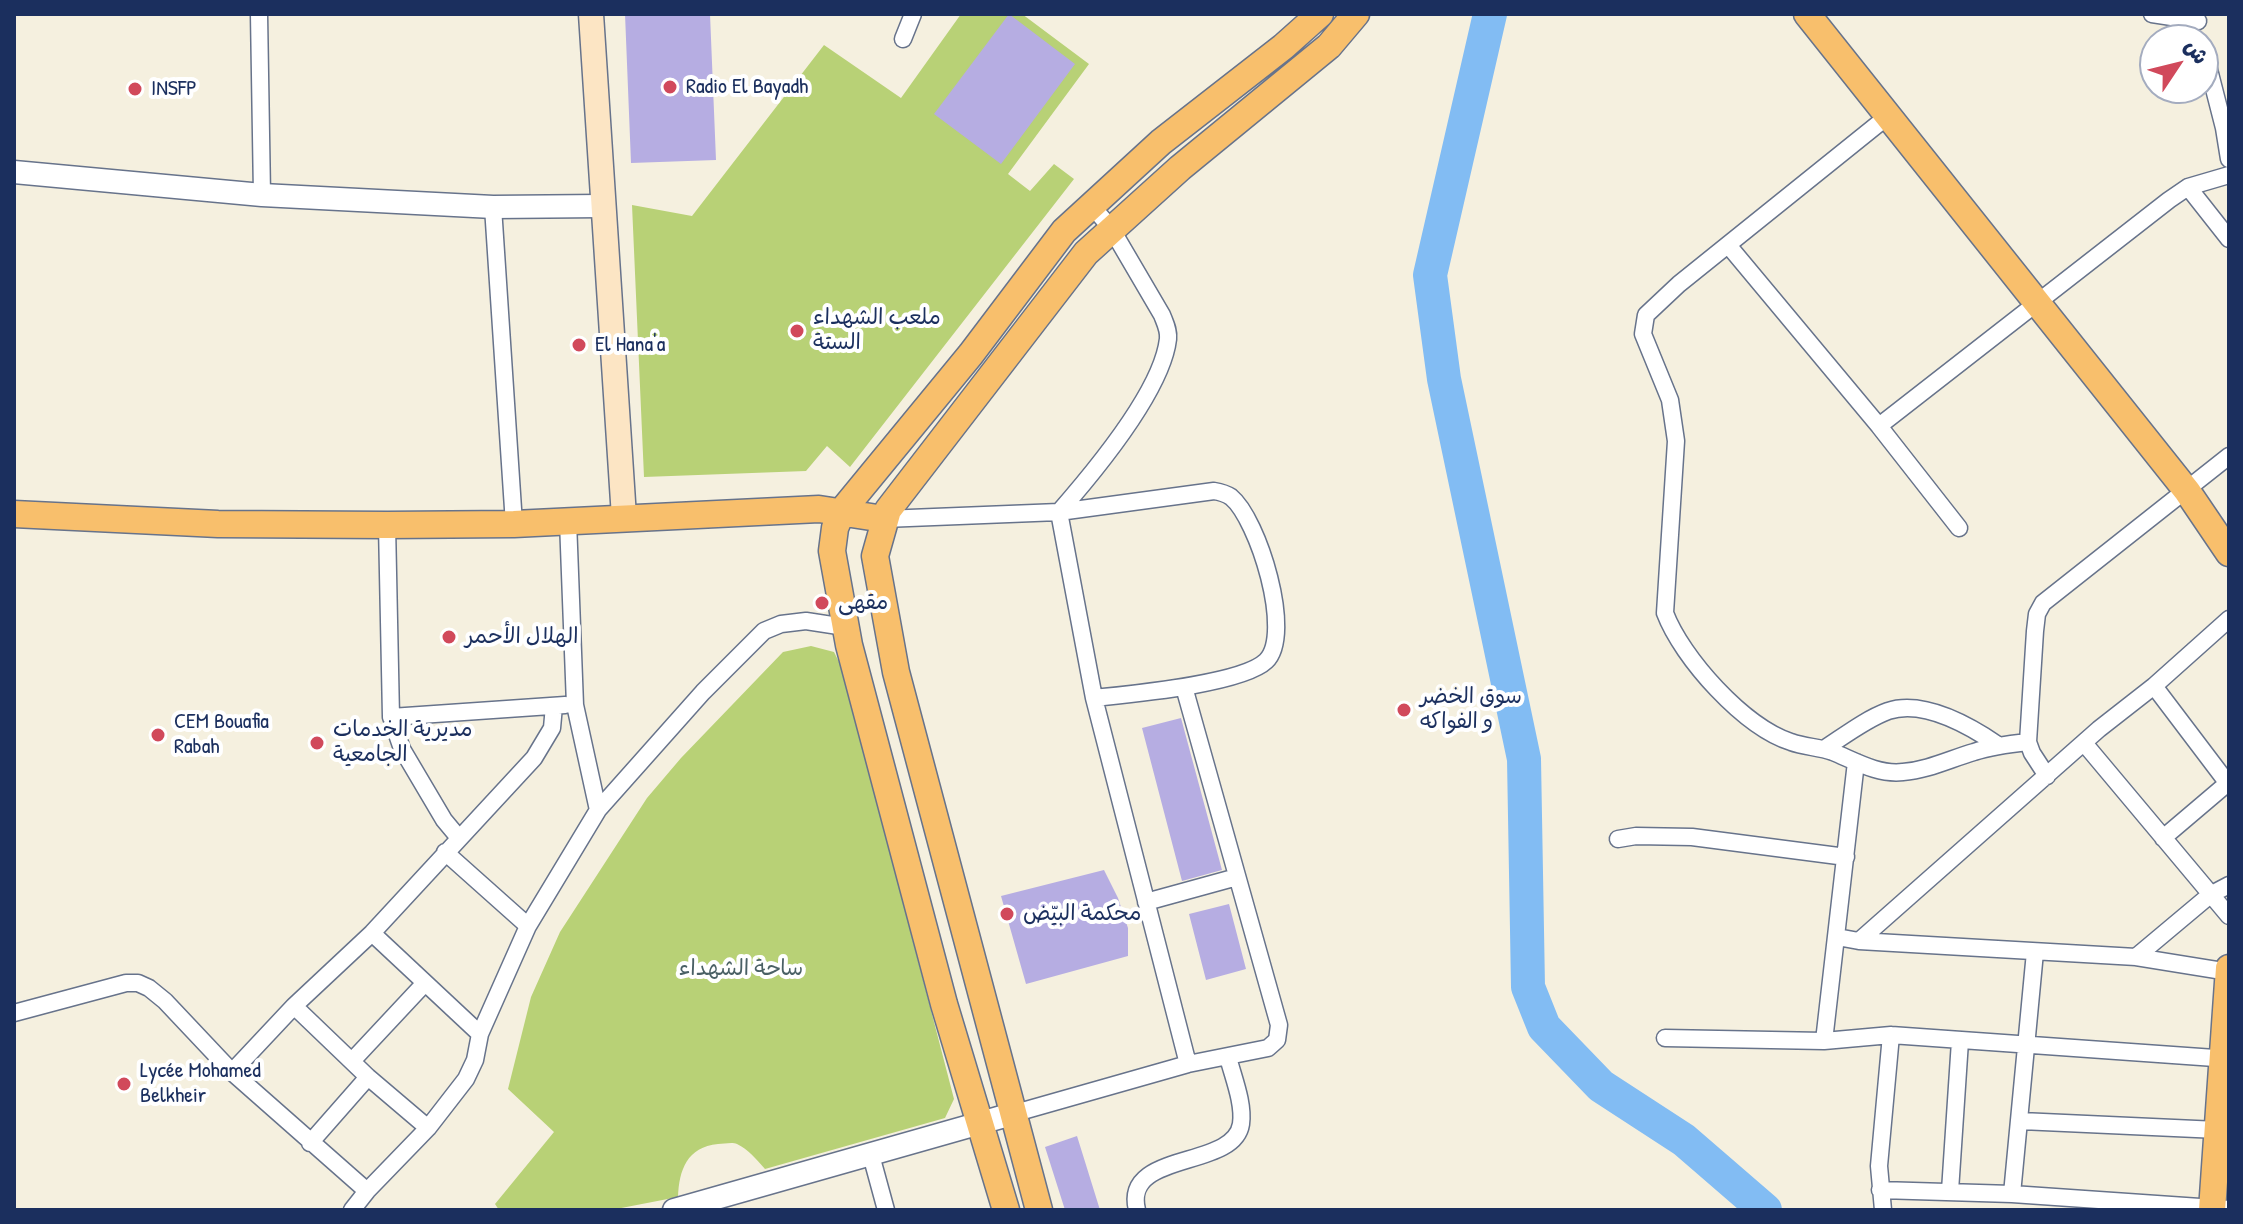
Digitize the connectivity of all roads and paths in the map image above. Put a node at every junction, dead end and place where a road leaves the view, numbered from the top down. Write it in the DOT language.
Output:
graph roads {
  1 [pos="259,14"];
  2 [pos="591,14"];
  3 [pos="913,14"];
  4 [pos="1320,14"];
  5 [pos="1356,14"];
  6 [pos="1807,14"];
  7 [pos="2152,14"];
  8 [pos="2198,17"];
  9 [pos="903,39"];
  10 [pos="2218,104"];
  11 [pos="1888,116"];
  12 [pos="2229,159"];
  13 [pos="14,172"];
  14 [pos="2229,175"];
  15 [pos="2188,187"];
  16 [pos="262,195"];
  17 [pos="1090,204"];
  18 [pos="602,206"];
  19 [pos="493,207"];
  20 [pos="1111,228"];
  21 [pos="2229,239"];
  22 [pos="1728,245"];
  23 [pos="2035,302"];
  24 [pos="1879,426"];
  25 [pos="2229,456"];
  26 [pos="2187,491"];
  27 [pos="842,511"];
  28 [pos="1059,512"];
  29 [pos="14,514"];
  30 [pos="624,517"];
  31 [pos="884,519"];
  32 [pos="568,521"];
  33 [pos="514,524"];
  34 [pos="387,525"];
  35 [pos="1959,528"];
  36 [pos="2229,553"];
  37 [pos="2229,619"];
  38 [pos="845,627"];
  39 [pos="2154,686"];
  40 [pos="1184,687"];
  41 [pos="1094,698"];
  42 [pos="575,705"];
  43 [pos="554,706"];
  44 [pos="391,717"];
  45 [pos="2028,742"];
  46 [pos="2084,743"];
  47 [pos="1998,745"];
  48 [pos="1824,749"];
  49 [pos="1856,762"];
  50 [pos="2047,776"];
  51 [pos="2229,784"];
  52 [pos="598,810"];
  53 [pos="459,838"];
  54 [pos="2163,838"];
  55 [pos="1618,839"];
  56 [pos="445,852"];
  57 [pos="1846,857"];
  58 [pos="1237,877"];
  59 [pos="2229,885"];
  60 [pos="2210,895"];
  61 [pos="1146,902"];
  62 [pos="2229,916"];
  63 [pos="528,926"];
  64 [pos="372,933"];
  65 [pos="1837,937"];
  66 [pos="1859,941"];
  67 [pos="2035,952"];
  68 [pos="2136,957"];
  69 [pos="2229,971"];
  70 [pos="424,984"];
  71 [pos="981,998"];
  72 [pos="944,1004"];
  73 [pos="294,1006"];
  74 [pos="14,1013"];
  75 [pos="480,1034"];
  76 [pos="1891,1035"];
  77 [pos="1665,1038"];
  78 [pos="1824,1041"];
  79 [pos="1960,1041"];
  80 [pos="2026,1046"];
  81 [pos="1228,1057"];
  82 [pos="2226,1058"];
  83 [pos="352,1061"];
  84 [pos="1188,1064"];
  85 [pos="232,1072"];
  86 [pos="368,1077"];
  87 [pos="1012,1114"];
  88 [pos="2021,1121"];
  89 [pos="981,1124"];
  90 [pos="428,1128"];
  91 [pos="2218,1130"];
  92 [pos="310,1143"];
  93 [pos="871,1155"];
  94 [pos="1880,1190"];
  95 [pos="367,1191"];
  96 [pos="1950,1191"];
  97 [pos="2012,1194"];
  98 [pos="686,1208"];
  99 [pos="2218,1209"];
  100 [pos="352,1210"];
  101 [pos="886,1210"];
  102 [pos="1006,1210"];
  103 [pos="1039,1210"];
  104 [pos="1137,1210"];
  105 [pos="1883,1210"];
  1 -- 16 [label="street"];
  2 -- 18 [label="main road"];
  3 -- 9 [label="street"];
  4 -- 17 [label="main road"];
  5 -- 20 [label="main road"];
  6 -- 11 [label="main road"];
  7 -- 8 [label="street"];
  10 -- 12 [label="street"];
  11 -- 22 [label="street"];
  11 -- 23 [label="main road"];
  13 -- 16 [label="street"];
  14 -- 15 [label="street"];
  15 -- 21 [label="street"];
  15 -- 23 [label="street"];
  16 -- 19 [label="street"];
  17 -- 20 [label="street"];
  17 -- 27 [label="main road"];
  18 -- 19 [label="street"];
  18 -- 30 [label="main road"];
  19 -- 33 [label="street"];
  20 -- 28 [label="street"];
  20 -- 31 [label="main road"];
  22 -- 24 [label="street"];
  22 -- 48 [label="street"];
  23 -- 24 [label="street"];
  23 -- 26 [label="main road"];
  24 -- 35 [label="street"];
  25 -- 26 [label="street"];
  26 -- 36 [label="main road"];
  26 -- 45 [label="street"];
  27 -- 30 [label="main road"];
  27 -- 31 [label="main road"];
  27 -- 38 [label="main road"];
  28 -- 31 [label="street"];
  28 -- 40 [label="street"];
  28 -- 41 [label="street"];
  29 -- 34 [label="main road"];
  30 -- 32 [label="main road"];
  31 -- 71 [label="main road"];
  32 -- 33 [label="main road"];
  32 -- 42 [label="street"];
  33 -- 34 [label="main road"];
  34 -- 44 [label="street"];
  37 -- 39 [label="street"];
  38 -- 52 [label="street"];
  38 -- 72 [label="main road"];
  39 -- 46 [label="street"];
  39 -- 51 [label="street"];
  40 -- 41 [label="street"];
  40 -- 58 [label="street"];
  41 -- 61 [label="street"];
  42 -- 43 [label="street"];
  42 -- 52 [label="street"];
  43 -- 44 [label="street"];
  43 -- 53 [label="street"];
  44 -- 53 [label="street"];
  45 -- 47 [label="street"];
  45 -- 50 [label="street"];
  46 -- 50 [label="street"];
  46 -- 54 [label="street"];
  47 -- 48 [label="street"];
  47 -- 49 [label="street"];
  48 -- 49 [label="street"];
  49 -- 57 [label="street"];
  50 -- 66 [label="street"];
  51 -- 54 [label="street"];
  52 -- 63 [label="street"];
  53 -- 56 [label="street"];
  54 -- 60 [label="street"];
  55 -- 57 [label="street"];
  56 -- 63 [label="street"];
  56 -- 64 [label="street"];
  57 -- 65 [label="street"];
  58 -- 61 [label="street"];
  58 -- 81 [label="street"];
  59 -- 60 [label="street"];
  60 -- 62 [label="street"];
  60 -- 68 [label="street"];
  61 -- 84 [label="street"];
  63 -- 75 [label="street"];
  64 -- 70 [label="street"];
  64 -- 73 [label="street"];
  65 -- 66 [label="street"];
  65 -- 78 [label="street"];
  66 -- 67 [label="street"];
  67 -- 68 [label="street"];
  67 -- 80 [label="street"];
  68 -- 69 [label="street"];
  69 -- 82 [label="main road"];
  70 -- 75 [label="street"];
  70 -- 83 [label="street"];
  71 -- 72 [label="main road"];
  71 -- 87 [label="main road"];
  72 -- 89 [label="main road"];
  73 -- 83 [label="street"];
  73 -- 85 [label="street"];
  74 -- 85 [label="street"];
  75 -- 90 [label="street"];
  76 -- 78 [label="street"];
  76 -- 79 [label="street"];
  76 -- 94 [label="street"];
  77 -- 78 [label="street"];
  79 -- 80 [label="street"];
  79 -- 96 [label="street"];
  80 -- 82 [label="street"];
  80 -- 88 [label="street"];
  81 -- 84 [label="street"];
  81 -- 104 [label="street"];
  82 -- 91 [label="main road"];
  83 -- 86 [label="street"];
  84 -- 87 [label="street"];
  85 -- 92 [label="street"];
  86 -- 90 [label="street"];
  86 -- 92 [label="street"];
  87 -- 89 [label="street"];
  87 -- 103 [label="main road"];
  88 -- 91 [label="street"];
  88 -- 97 [label="street"];
  89 -- 93 [label="street"];
  89 -- 102 [label="main road"];
  90 -- 95 [label="street"];
  91 -- 99 [label="main road"];
  92 -- 95 [label="street"];
  93 -- 98 [label="street"];
  93 -- 101 [label="street"];
  94 -- 96 [label="street"];
  94 -- 105 [label="street"];
  95 -- 100 [label="street"];
  96 -- 97 [label="street"];
  97 -- 99 [label="street"];
}
